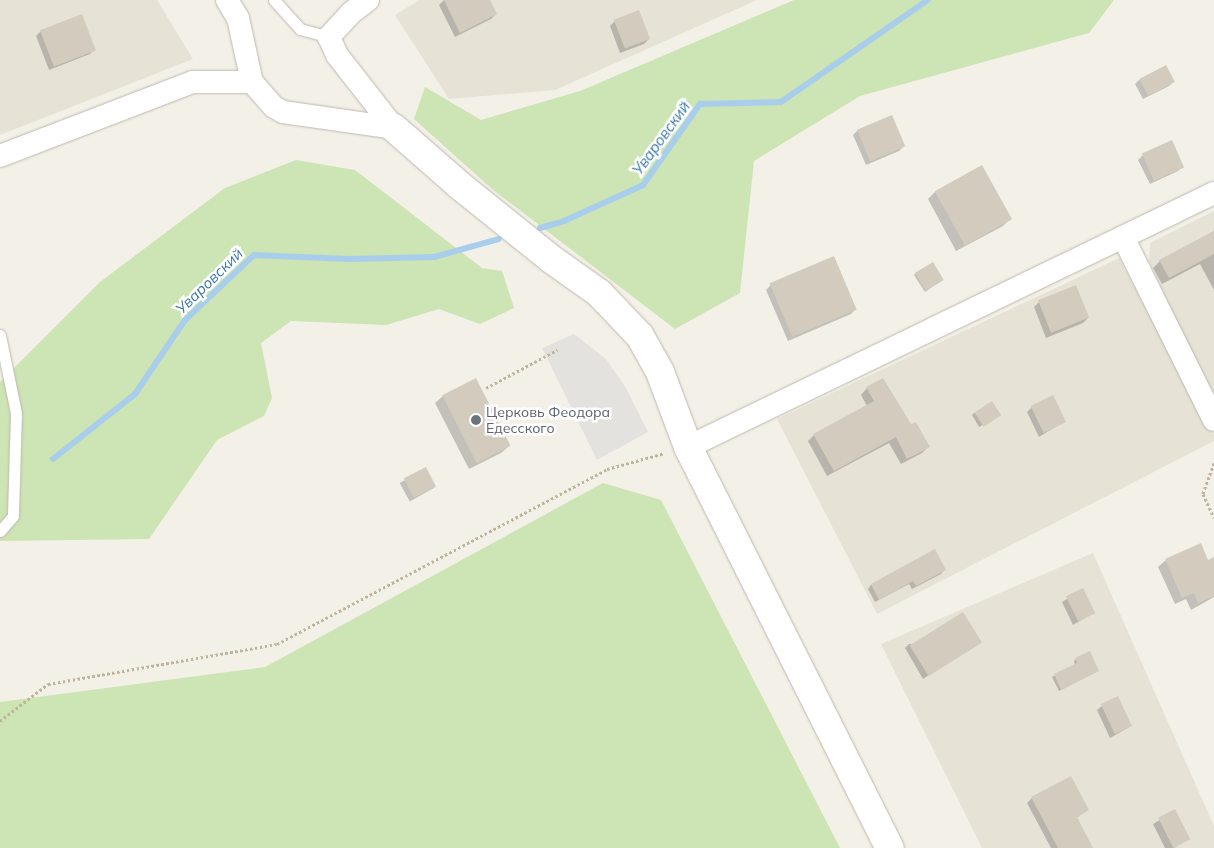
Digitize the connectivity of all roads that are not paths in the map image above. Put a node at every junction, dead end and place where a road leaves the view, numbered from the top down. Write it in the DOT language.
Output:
graph roads {
  1 [pos="226,0"];
  2 [pos="274,0"];
  3 [pos="368,0"];
  4 [pos="329,37"];
  5 [pos="252,82"];
  6 [pos="394,128"];
  7 [pos="0,156"];
  8 [pos="1214,194"];
  9 [pos="1123,237"];
  10 [pos="0,335"];
  11 [pos="1214,420"];
  12 [pos="688,447"];
  13 [pos="0,531"];
  14 [pos="890,848"];
  1 -- 5 [label="street"];
  2 -- 4 [label="lane"];
  3 -- 4 [label="street"];
  4 -- 6 [label="street"];
  5 -- 6 [label="street"];
  5 -- 7 [label="street"];
  6 -- 12 [label="street"];
  8 -- 9 [label="street"];
  9 -- 11 [label="street"];
  9 -- 12 [label="street"];
  10 -- 13 [label="lane"];
  12 -- 14 [label="street"];
}
